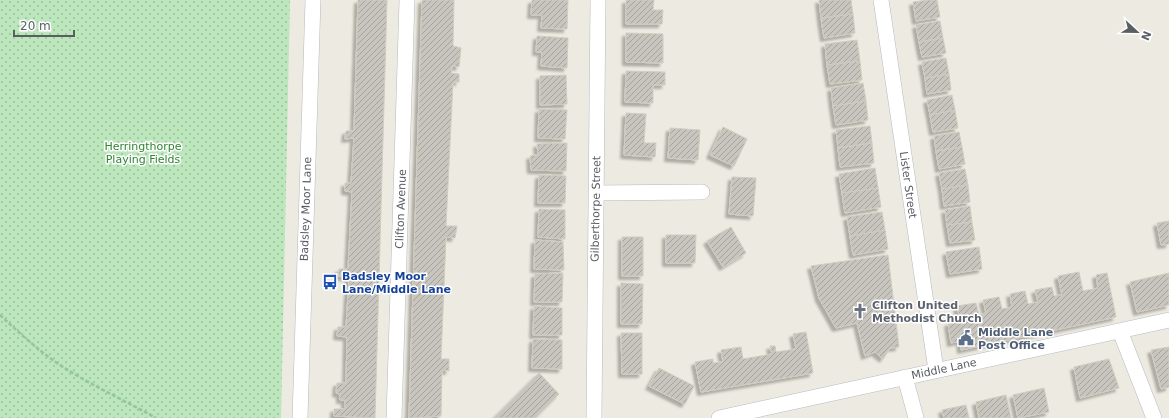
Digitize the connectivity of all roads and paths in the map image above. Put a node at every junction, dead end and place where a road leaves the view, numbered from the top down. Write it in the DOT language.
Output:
graph roads {
  1 [pos="313,0"];
  2 [pos="407,0"];
  3 [pos="598,0"];
  4 [pos="881,0"];
  5 [pos="702,192"];
  6 [pos="596,193"];
  7 [pos="0,315"];
  8 [pos="1169,320"];
  9 [pos="1120,331"];
  10 [pos="936,370"];
  11 [pos="905,377"];
  12 [pos="156,418"];
  13 [pos="300,418"];
  14 [pos="394,418"];
  15 [pos="594,418"];
  16 [pos="719,418"];
  17 [pos="916,418"];
  18 [pos="1154,418"];
  1 -- 13 [label="street, Badsley Moor Lane"];
  2 -- 14 [label="street, Clifton Avenue"];
  3 -- 6 [label="street, Gilberthorpe Street"];
  4 -- 10 [label="street, Lister Street"];
  5 -- 6 [label="street"];
  6 -- 15 [label="street, Gilberthorpe Street"];
  7 -- 12 [label="path"];
  8 -- 9 [label="street, Middle Lane"];
  9 -- 10 [label="street, Middle Lane"];
  9 -- 18 [label="street"];
  10 -- 11 [label="street, Middle Lane"];
  11 -- 16 [label="street, Middle Lane"];
  11 -- 17 [label="street"];
}
